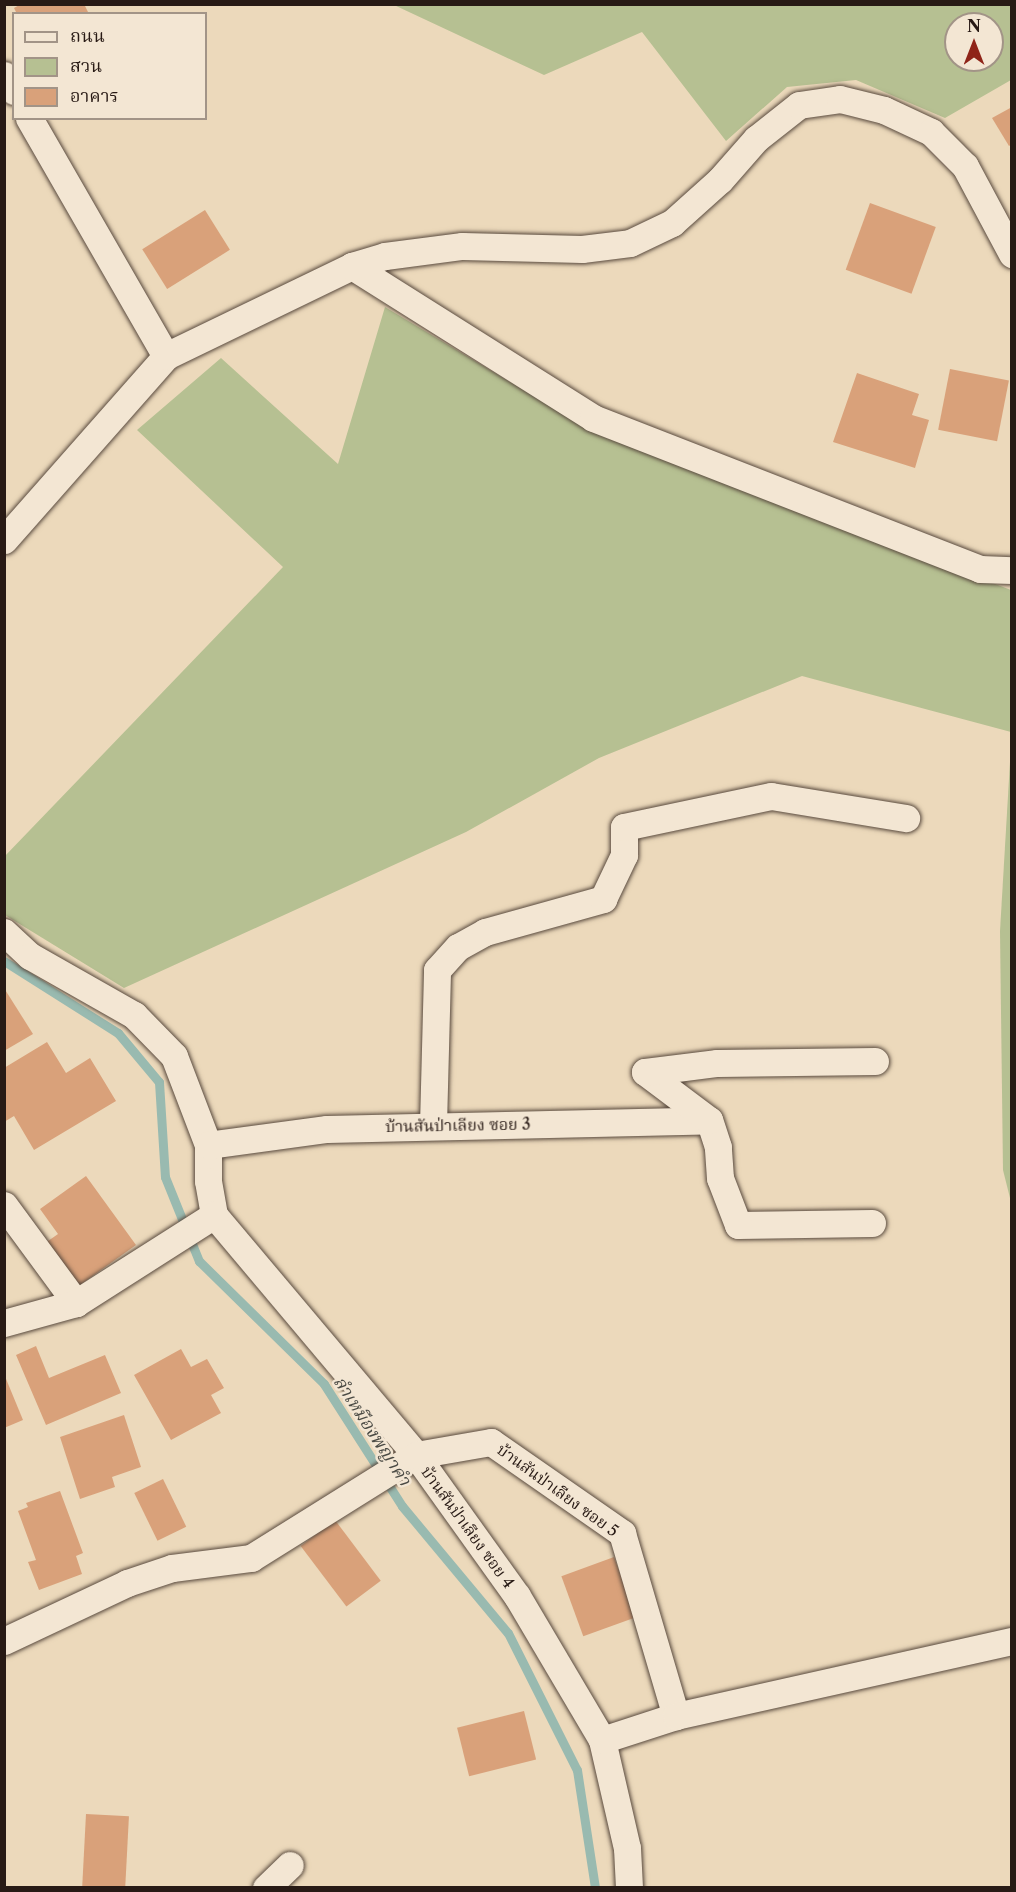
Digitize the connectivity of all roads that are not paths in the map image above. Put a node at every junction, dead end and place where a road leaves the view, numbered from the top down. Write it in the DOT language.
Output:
graph roads {
  1 [pos="4,75"];
  2 [pos="12,88"];
  3 [pos="30,120"];
  4 [pos="1011,254"];
  5 [pos="352,266"];
  6 [pos="166,356"];
  7 [pos="4,540"];
  8 [pos="1011,570"];
  9 [pos="906,818"];
  10 [pos="4,932"];
  11 [pos="875,1061"];
  12 [pos="709,1120"];
  13 [pos="433,1125"];
  14 [pos="208,1144"];
  15 [pos="4,1205"];
  16 [pos="214,1215"];
  17 [pos="872,1223"];
  18 [pos="76,1303"];
  19 [pos="4,1323"];
  20 [pos="407,1461"];
  21 [pos="4,1641"];
  22 [pos="1011,1641"];
  23 [pos="676,1716"];
  24 [pos="602,1740"];
  25 [pos="290,1865"];
  26 [pos="266,1887"];
  27 [pos="629,1887"];
  1 -- 2 [label="street"];
  3 -- 6 [label="street"];
  4 -- 5 [label="street"];
  5 -- 6 [label="street"];
  5 -- 8 [label="street"];
  6 -- 7 [label="street"];
  9 -- 13 [label="street"];
  10 -- 14 [label="street"];
  11 -- 12 [label="street"];
  12 -- 13 [label="street, บ้านสันป่าเลียง ซอย 3"];
  12 -- 17 [label="street"];
  13 -- 14 [label="street, บ้านสันป่าเลียง ซอย 3"];
  14 -- 16 [label="street"];
  15 -- 18 [label="street"];
  16 -- 18 [label="street"];
  16 -- 20 [label="street"];
  18 -- 19 [label="street"];
  20 -- 21 [label="street, บ้านสันป่าเลียง ซอย 4"];
  20 -- 23 [label="street, บ้านสันป่าเลียง ซอย 5"];
  20 -- 24 [label="street, บ้านสันป่าเลียง ซอย 4"];
  22 -- 23 [label="street"];
  23 -- 24 [label="street"];
  24 -- 27 [label="street, บ้านสันป่าเลียง ซอย 4"];
  25 -- 26 [label="street"];
}
